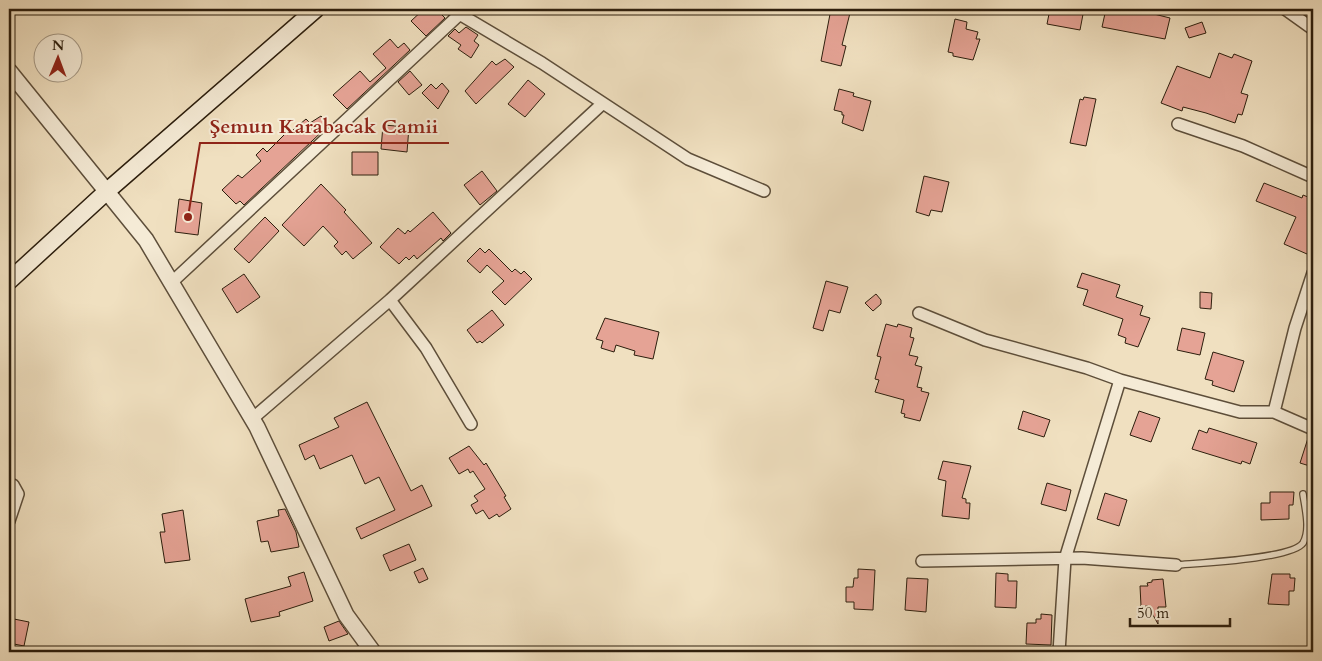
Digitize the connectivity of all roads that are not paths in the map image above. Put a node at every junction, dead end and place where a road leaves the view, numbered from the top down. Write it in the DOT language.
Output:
graph roads {
  1 [pos="316,9"];
  2 [pos="1286,9"];
  3 [pos="456,12"];
  4 [pos="1313,29"];
  5 [pos="9,71"];
  6 [pos="602,104"];
  7 [pos="1178,124"];
  8 [pos="1313,177"];
  9 [pos="764,191"];
  10 [pos="106,192"];
  11 [pos="1313,272"];
  12 [pos="9,282"];
  13 [pos="171,283"];
  14 [pos="390,300"];
  15 [pos="919,313"];
  16 [pos="1120,380"];
  17 [pos="1274,412"];
  18 [pos="252,419"];
  19 [pos="471,424"];
  20 [pos="1313,429"];
  21 [pos="9,484"];
  22 [pos="1303,494"];
  23 [pos="9,521"];
  24 [pos="1066,559"];
  25 [pos="922,561"];
  26 [pos="1176,565"];
  27 [pos="373,652"];
  28 [pos="1059,652"];
  1 -- 10 [label="main road"];
  2 -- 4 [label="street"];
  3 -- 6 [label="street"];
  3 -- 13 [label="street"];
  5 -- 10 [label="street"];
  6 -- 9 [label="street"];
  6 -- 14 [label="street"];
  7 -- 8 [label="street"];
  10 -- 12 [label="main road"];
  10 -- 13 [label="street"];
  11 -- 17 [label="street"];
  13 -- 18 [label="street"];
  14 -- 18 [label="street"];
  14 -- 19 [label="street"];
  15 -- 16 [label="street"];
  16 -- 17 [label="street"];
  16 -- 24 [label="street"];
  17 -- 20 [label="street"];
  18 -- 27 [label="street"];
  21 -- 23 [label="street"];
  22 -- 26 [label="lane"];
  24 -- 25 [label="street"];
  24 -- 26 [label="street"];
  24 -- 28 [label="street"];
}
